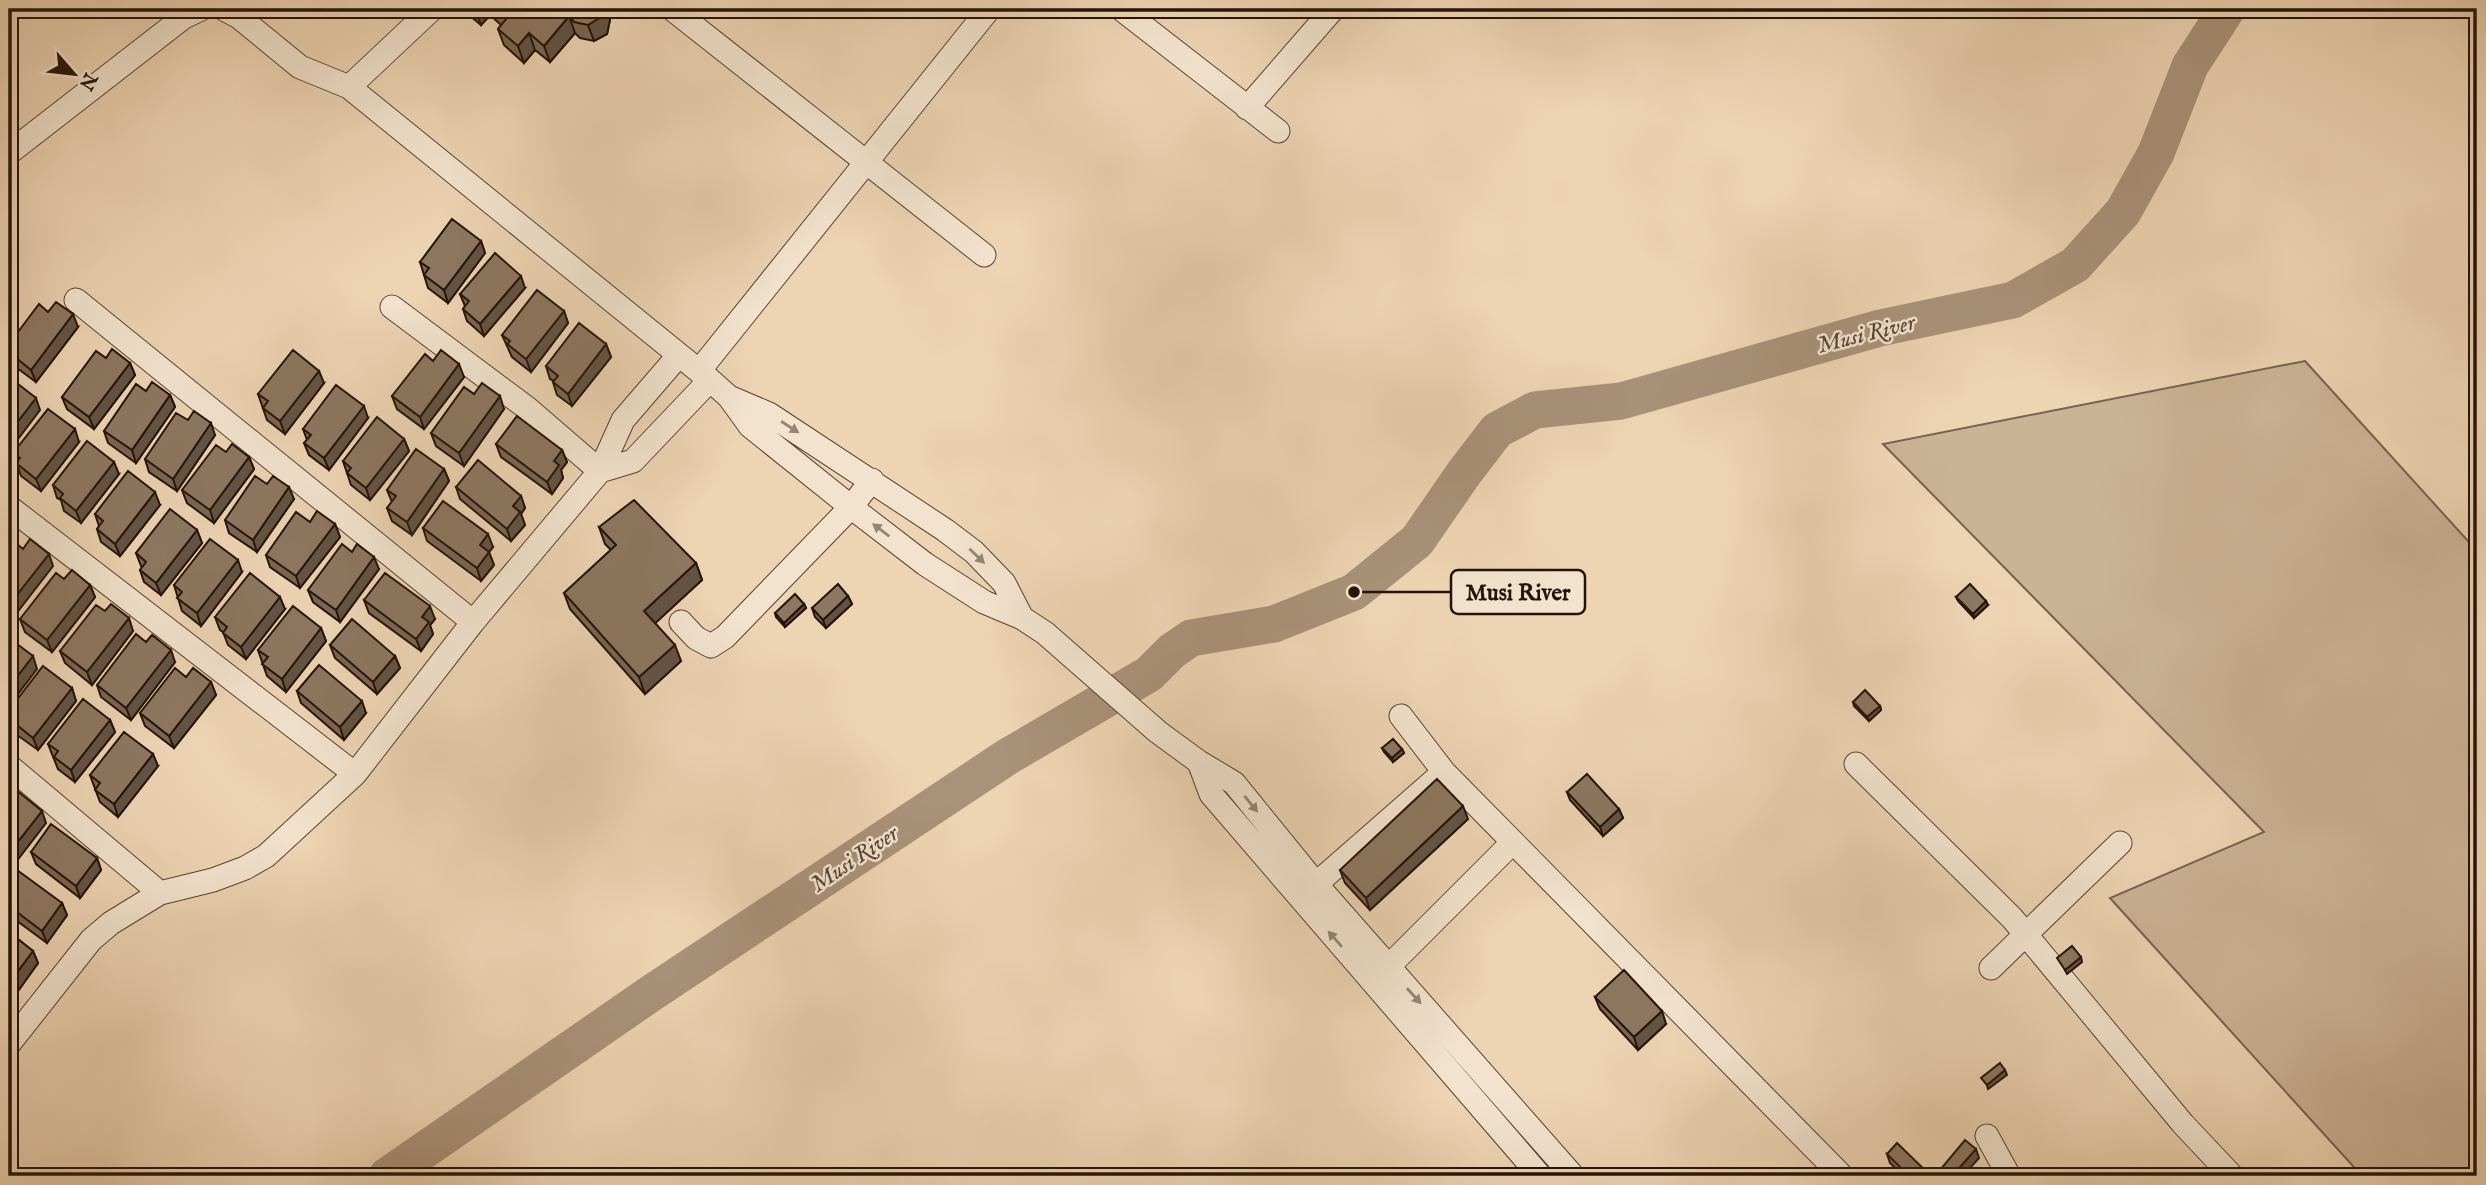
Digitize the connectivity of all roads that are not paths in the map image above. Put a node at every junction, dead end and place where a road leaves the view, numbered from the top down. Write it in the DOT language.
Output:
graph roads {
  1 [pos="201,9"];
  2 [pos="224,9"];
  3 [pos="432,9"];
  4 [pos="672,9"];
  5 [pos="989,9"];
  6 [pos="1121,9"];
  7 [pos="1333,9"];
  8 [pos="349,88"];
  9 [pos="1247,108"];
  10 [pos="1278,131"];
  11 [pos="9,153"];
  12 [pos="866,162"];
  13 [pos="984,255"];
  14 [pos="76,300"];
  15 [pos="392,307"];
  16 [pos="679,355"];
  17 [pos="705,376"];
  18 [pos="729,397"];
  19 [pos="600,471"];
  20 [pos="872,480"];
  21 [pos="9,507"];
  22 [pos="851,507"];
  23 [pos="1022,618"];
  24 [pos="473,622"];
  25 [pos="681,622"];
  26 [pos="1401,716"];
  27 [pos="1199,762"];
  28 [pos="1856,764"];
  29 [pos="9,766"];
  30 [pos="1444,772"];
  31 [pos="355,774"];
  32 [pos="1513,842"];
  33 [pos="2120,843"];
  34 [pos="1316,884"];
  35 [pos="160,893"];
  36 [pos="2025,936"];
  37 [pos="1388,967"];
  38 [pos="1991,968"];
  39 [pos="13,1030"];
  40 [pos="1456,1060"];
  41 [pos="1507,1119"];
  42 [pos="1987,1136"];
  43 [pos="1540,1176"];
  44 [pos="1573,1176"];
  45 [pos="1842,1176"];
  46 [pos="2008,1176"];
  47 [pos="2232,1176"];
  1 -- 11 [label="street"];
  2 -- 8 [label="street"];
  3 -- 8 [label="street"];
  4 -- 12 [label="street"];
  5 -- 12 [label="street"];
  6 -- 9 [label="street"];
  7 -- 9 [label="street"];
  8 -- 16 [label="street"];
  9 -- 10 [label="street"];
  12 -- 13 [label="street"];
  12 -- 17 [label="street"];
  14 -- 24 [label="street"];
  15 -- 19 [label="street"];
  16 -- 17 [label="street"];
  16 -- 19 [label="street"];
  17 -- 18 [label="street"];
  17 -- 19 [label="street"];
  18 -- 20 [label="street, one-way"];
  18 -- 22 [label="street"];
  19 -- 24 [label="street"];
  20 -- 22 [label="street"];
  20 -- 23 [label="street, one-way"];
  21 -- 31 [label="street"];
  23 -- 22 [label="street, one-way"];
  22 -- 25 [label="street"];
  23 -- 27 [label="street"];
  24 -- 31 [label="street"];
  26 -- 30 [label="street"];
  27 -- 34 [label="street, one-way"];
  40 -- 27 [label="street, one-way"];
  28 -- 36 [label="street"];
  29 -- 35 [label="street"];
  30 -- 32 [label="street"];
  30 -- 34 [label="street"];
  31 -- 35 [label="street"];
  32 -- 37 [label="street"];
  32 -- 45 [label="street"];
  33 -- 36 [label="street"];
  34 -- 37 [label="street"];
  35 -- 39 [label="street"];
  36 -- 38 [label="street"];
  36 -- 47 [label="street"];
  37 -- 40 [label="street, one-way"];
  40 -- 41 [label="street"];
  41 -- 43 [label="street"];
  41 -- 44 [label="street"];
  42 -- 46 [label="street"];
}
